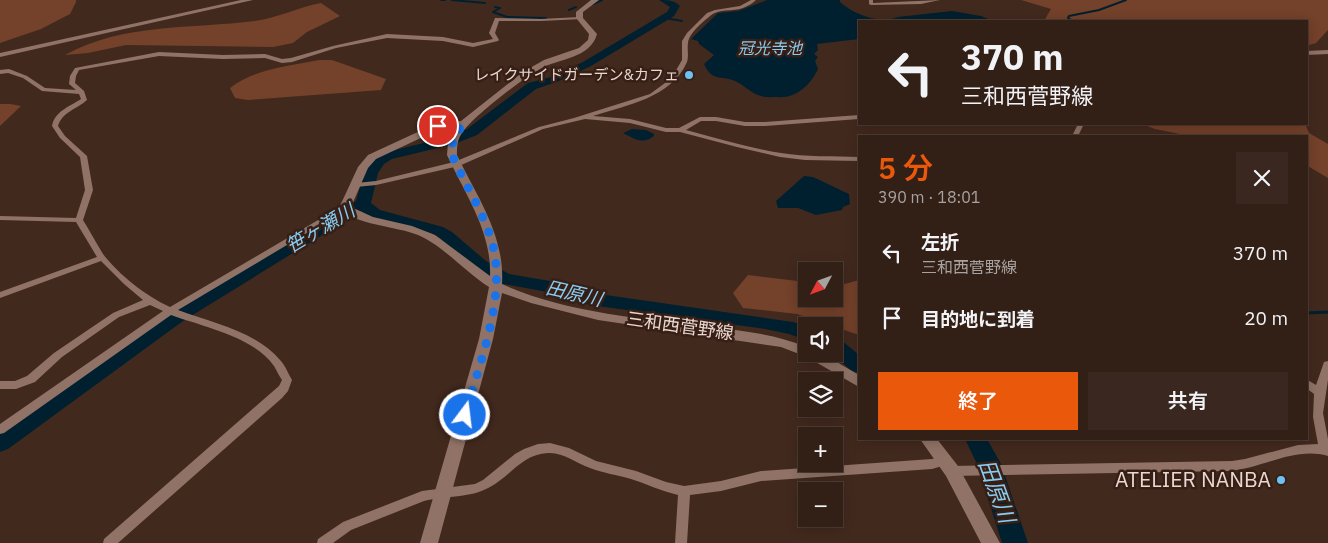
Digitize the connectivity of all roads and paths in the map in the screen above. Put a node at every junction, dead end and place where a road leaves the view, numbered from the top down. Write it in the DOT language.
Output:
graph roads {
  1 [pos="250,0"];
  2 [pos="596,0"];
  3 [pos="754,0"];
  4 [pos="871,0"];
  5 [pos="938,0"];
  6 [pos="580,18"];
  7 [pos="1328,52"];
  8 [pos="1308,53"];
  9 [pos="0,55"];
  10 [pos="0,72"];
  11 [pos="82,92"];
  12 [pos="858,116"];
  13 [pos="584,117"];
  14 [pos="464,124"];
  15 [pos="680,130"];
  16 [pos="858,159"];
  17 [pos="456,164"];
  18 [pos="358,185"];
  19 [pos="349,210"];
  20 [pos="0,218"];
  21 [pos="80,220"];
  22 [pos="102,258"];
  23 [pos="0,295"];
  24 [pos="150,301"];
  25 [pos="172,312"];
  26 [pos="185,316"];
  27 [pos="798,349"];
  28 [pos="825,362"];
  29 [pos="1328,365"];
  30 [pos="858,381"];
  31 [pos="0,384"];
  32 [pos="1308,384"];
  33 [pos="1320,392"];
  34 [pos="0,430"];
  35 [pos="929,440"];
  36 [pos="1326,450"];
  37 [pos="949,466"];
  38 [pos="684,490"];
  39 [pos="443,492"];
  40 [pos="108,543"];
  41 [pos="323,543"];
  42 [pos="429,543"];
  43 [pos="681,543"];
  44 [pos="991,543"];
  1 -- 9 [label="main road"];
  2 -- 6 [label="main road"];
  3 -- 13 [label="street"];
  4 -- 5 [label="street"];
  6 -- 11 [label="street"];
  6 -- 14 [label="main road"];
  7 -- 8 [label="street"];
  10 -- 11 [label="street"];
  11 -- 21 [label="street"];
  12 -- 15 [label="street"];
  13 -- 15 [label="street"];
  13 -- 17 [label="street"];
  14 -- 17 [label="main road"];
  14 -- 18 [label="main road"];
  15 -- 16 [label="street"];
  17 -- 18 [label="street"];
  17 -- 39 [label="main road"];
  18 -- 19 [label="main road"];
  19 -- 25 [label="street"];
  19 -- 27 [label="main road, 三和西菅野線"];
  20 -- 21 [label="street"];
  21 -- 22 [label="street"];
  22 -- 23 [label="street"];
  22 -- 24 [label="street"];
  24 -- 25 [label="street"];
  24 -- 31 [label="street"];
  25 -- 26 [label="street"];
  25 -- 34 [label="street"];
  26 -- 40 [label="street"];
  28 -- 30 [label="main road"];
  29 -- 33 [label="street"];
  32 -- 33 [label="street"];
  33 -- 36 [label="street"];
  35 -- 37 [label="main road"];
  36 -- 37 [label="street"];
  37 -- 38 [label="street"];
  37 -- 44 [label="main road"];
  38 -- 39 [label="street"];
  38 -- 43 [label="street"];
  39 -- 41 [label="street"];
  39 -- 42 [label="main road"];
}
